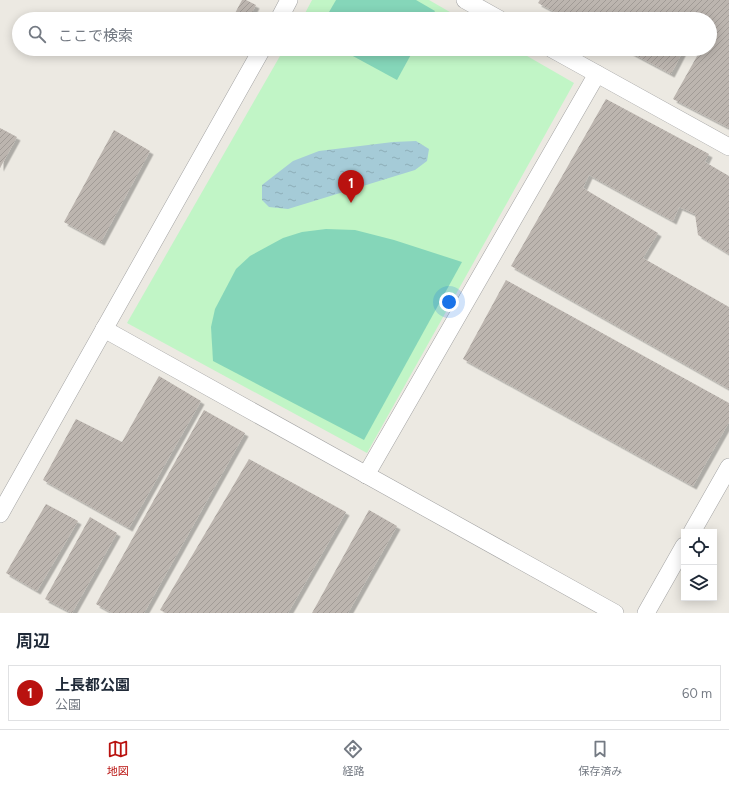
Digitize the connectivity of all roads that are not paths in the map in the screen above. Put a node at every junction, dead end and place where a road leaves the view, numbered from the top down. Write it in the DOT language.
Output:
graph roads {
  1 [pos="289,0"];
  2 [pos="465,0"];
  3 [pos="283,12"];
  4 [pos="486,12"];
  5 [pos="258,56"];
  6 [pos="565,56"];
  7 [pos="597,74"];
  8 [pos="729,147"];
  9 [pos="104,329"];
  10 [pos="729,467"];
  11 [pos="366,475"];
  12 [pos="0,514"];
  13 [pos="694,529"];
  14 [pos="681,551"];
  15 [pos="615,613"];
  16 [pos="646,613"];
  1 -- 3 [label="street"];
  2 -- 4 [label="street"];
  5 -- 9 [label="street"];
  6 -- 7 [label="street"];
  7 -- 8 [label="street"];
  7 -- 11 [label="street"];
  9 -- 11 [label="street"];
  9 -- 12 [label="street"];
  10 -- 13 [label="street"];
  11 -- 15 [label="street"];
  14 -- 16 [label="street"];
}
